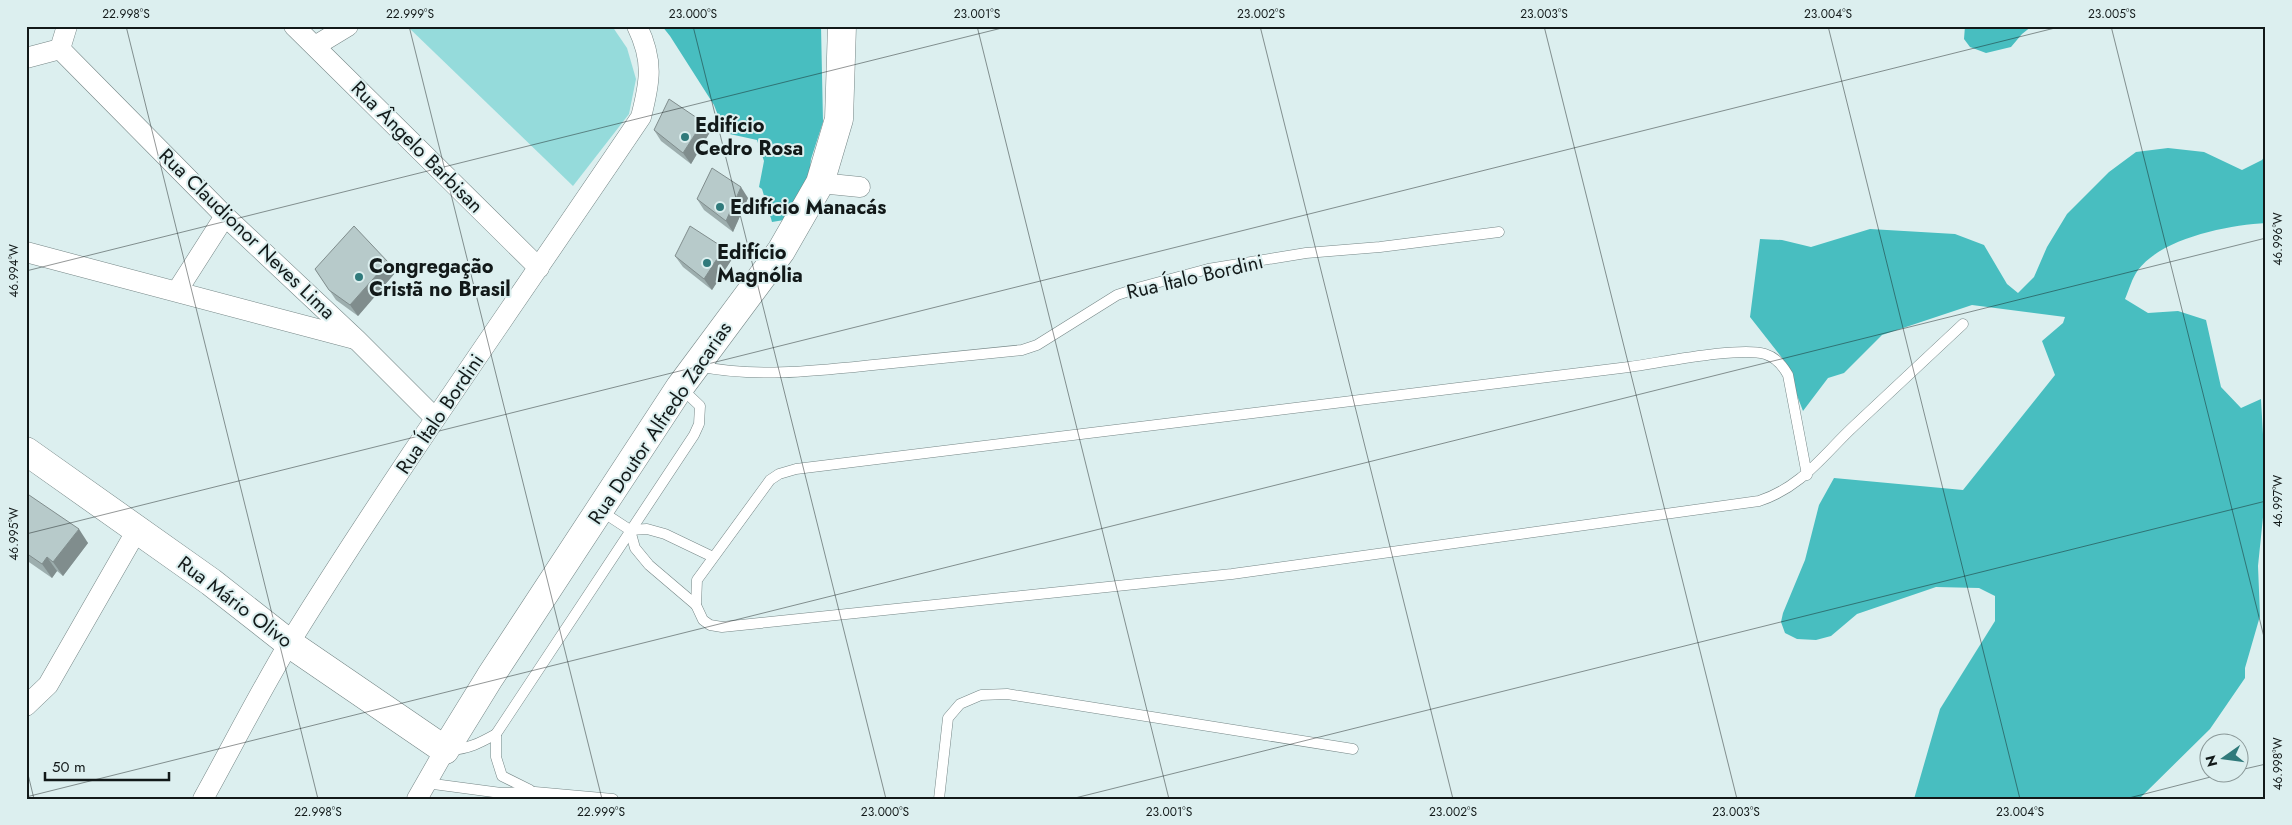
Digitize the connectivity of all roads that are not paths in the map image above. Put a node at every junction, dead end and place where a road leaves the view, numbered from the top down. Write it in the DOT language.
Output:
graph roads {
  1 [pos="67,26"];
  2 [pos="294,26"];
  3 [pos="348,26"];
  4 [pos="637,26"];
  5 [pos="842,26"];
  6 [pos="315,46"];
  7 [pos="60,48"];
  8 [pos="26,58"];
  9 [pos="820,183"];
  10 [pos="860,187"];
  11 [pos="225,216"];
  12 [pos="1498,232"];
  13 [pos="26,252"];
  14 [pos="539,268"];
  15 [pos="177,291"];
  16 [pos="1963,324"];
  17 [pos="357,340"];
  18 [pos="697,365"];
  19 [pos="680,387"];
  20 [pos="435,418"];
  21 [pos="26,451"];
  22 [pos="1807,475"];
  23 [pos="600,510"];
  24 [pos="137,530"];
  25 [pos="630,530"];
  26 [pos="713,557"];
  27 [pos="696,606"];
  28 [pos="290,644"];
  29 [pos="26,706"];
  30 [pos="496,734"];
  31 [pos="1353,748"];
  32 [pos="446,750"];
  33 [pos="422,791"];
  34 [pos="535,792"];
  35 [pos="203,799"];
  36 [pos="613,799"];
  37 [pos="939,799"];
  1 -- 7 [label="street"];
  2 -- 6 [label="street, Rua Ângelo Barbisan"];
  3 -- 6 [label="street"];
  4 -- 14 [label="street, Rua Ítalo Bordini"];
  5 -- 9 [label="street, Rua Doutor Alfredo Zacarias"];
  6 -- 14 [label="street, Rua Ângelo Barbisan"];
  7 -- 8 [label="street"];
  7 -- 11 [label="street, Rua Claudionor Neves Lima"];
  9 -- 10 [label="street"];
  9 -- 18 [label="street, Rua Doutor Alfredo Zacarias"];
  11 -- 15 [label="street"];
  11 -- 17 [label="street, Rua Claudionor Neves Lima"];
  12 -- 18 [label="lane, Rua Ítalo Bordini"];
  13 -- 15 [label="street"];
  14 -- 20 [label="street, Rua Ítalo Bordini"];
  15 -- 17 [label="street"];
  16 -- 22 [label="lane"];
  17 -- 20 [label="street, Rua Claudionor Neves Lima"];
  18 -- 19 [label="street, Rua Doutor Alfredo Zacarias"];
  19 -- 23 [label="street, Rua Doutor Alfredo Zacarias"];
  19 -- 25 [label="lane"];
  20 -- 28 [label="street, Rua Ítalo Bordini"];
  21 -- 24 [label="street, Rua Mário Olivo"];
  22 -- 26 [label="lane"];
  22 -- 27 [label="lane"];
  23 -- 25 [label="lane"];
  23 -- 32 [label="street, Rua Doutor Alfredo Zacarias"];
  24 -- 28 [label="street, Rua Mário Olivo"];
  24 -- 29 [label="street"];
  25 -- 26 [label="lane"];
  25 -- 27 [label="lane"];
  25 -- 30 [label="lane"];
  26 -- 27 [label="lane"];
  28 -- 32 [label="street, Rua Mário Olivo"];
  28 -- 35 [label="street, Rua Ítalo Bordini"];
  30 -- 32 [label="lane"];
  30 -- 34 [label="lane"];
  31 -- 37 [label="lane"];
  32 -- 33 [label="street, Rua Doutor Alfredo Zacarias"];
  33 -- 34 [label="lane"];
  34 -- 36 [label="lane"];
}
